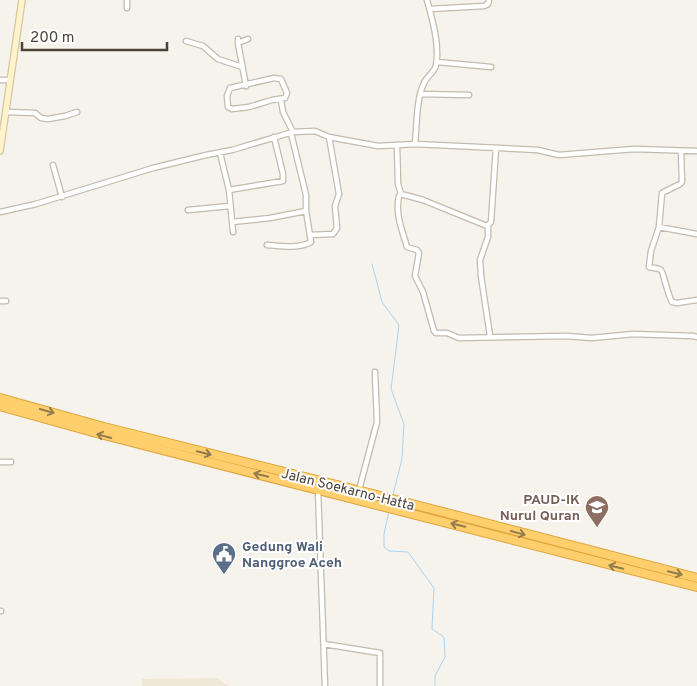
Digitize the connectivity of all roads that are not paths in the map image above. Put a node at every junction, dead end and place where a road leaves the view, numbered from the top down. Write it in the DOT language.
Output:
graph roads {
  1 [pos="22,0"];
  2 [pos="127,0"];
  3 [pos="428,0"];
  4 [pos="490,0"];
  5 [pos="127,8"];
  6 [pos="430,8"];
  7 [pos="248,39"];
  8 [pos="186,41"];
  9 [pos="437,62"];
  10 [pos="242,67"];
  11 [pos="491,67"];
  12 [pos="0,80"];
  13 [pos="10,80"];
  14 [pos="246,86"];
  15 [pos="420,94"];
  16 [pos="469,95"];
  17 [pos="281,100"];
  18 [pos="6,112"];
  19 [pos="77,112"];
  20 [pos="292,132"];
  21 [pos="274,137"];
  22 [pos="329,137"];
  23 [pos="415,144"];
  24 [pos="397,145"];
  25 [pos="496,148"];
  26 [pos="681,150"];
  27 [pos="0,151"];
  28 [pos="697,151"];
  29 [pos="220,153"];
  30 [pos="53,165"];
  31 [pos="229,190"];
  32 [pos="401,194"];
  33 [pos="62,197"];
  34 [pos="230,206"];
  35 [pos="188,210"];
  36 [pos="306,211"];
  37 [pos="0,212"];
  38 [pos="232,222"];
  39 [pos="488,225"];
  40 [pos="659,227"];
  41 [pos="233,232"];
  42 [pos="697,234"];
  43 [pos="310,236"];
  44 [pos="267,245"];
  45 [pos="697,300"];
  46 [pos="0,301"];
  47 [pos="6,301"];
  48 [pos="490,336"];
  49 [pos="697,337"];
  50 [pos="375,372"];
  51 [pos="0,398"];
  52 [pos="0,406"];
  53 [pos="0,462"];
  54 [pos="11,462"];
  55 [pos="318,490"];
  56 [pos="359,490"];
  57 [pos="644,570"];
  58 [pos="697,578"];
  59 [pos="697,587"];
  60 [pos="324,644"];
  61 [pos="325,686"];
  62 [pos="380,686"];
  1 -- 13 [label="main road"];
  2 -- 5 [label="street"];
  3 -- 6 [label="street"];
  4 -- 6 [label="street"];
  6 -- 9 [label="street"];
  7 -- 10 [label="street"];
  8 -- 10 [label="street"];
  9 -- 11 [label="street"];
  9 -- 15 [label="street"];
  10 -- 14 [label="street"];
  12 -- 13 [label="street"];
  13 -- 18 [label="main road"];
  14 -- 17 [label="street"];
  14 -- 17 [label="street"];
  15 -- 16 [label="street"];
  15 -- 23 [label="street"];
  17 -- 20 [label="street"];
  18 -- 19 [label="street"];
  18 -- 27 [label="main road"];
  20 -- 21 [label="street"];
  20 -- 22 [label="street"];
  20 -- 36 [label="street"];
  21 -- 29 [label="street"];
  21 -- 31 [label="street"];
  22 -- 24 [label="street"];
  22 -- 43 [label="street"];
  23 -- 24 [label="street"];
  23 -- 25 [label="street"];
  24 -- 32 [label="street"];
  25 -- 26 [label="street"];
  25 -- 39 [label="street"];
  26 -- 28 [label="street"];
  26 -- 40 [label="street"];
  29 -- 31 [label="street"];
  29 -- 33 [label="street"];
  30 -- 33 [label="street"];
  31 -- 34 [label="street"];
  32 -- 39 [label="street"];
  32 -- 48 [label="street"];
  33 -- 37 [label="street"];
  34 -- 35 [label="street"];
  34 -- 38 [label="street"];
  36 -- 38 [label="street"];
  36 -- 43 [label="street"];
  38 -- 41 [label="street"];
  39 -- 48 [label="street"];
  40 -- 42 [label="street"];
  40 -- 45 [label="street"];
  43 -- 44 [label="street"];
  46 -- 47 [label="street"];
  48 -- 49 [label="street"];
  50 -- 56 [label="street"];
  51 -- 56 [label="highway, Jalan Soekarno-Hatta, one-way"];
  55 -- 52 [label="highway, Jalan Soekarno-Hatta, one-way"];
  53 -- 54 [label="street"];
  57 -- 55 [label="highway, Jalan Soekarno-Hatta, one-way"];
  55 -- 60 [label="street"];
  56 -- 57 [label="highway, Jalan Soekarno-Hatta, one-way"];
  57 -- 58 [label="highway, Jalan Soekarno-Hatta, one-way"];
  57 -- 59 [label="highway, Jalan Soekarno-Hatta"];
  60 -- 61 [label="street"];
  60 -- 62 [label="street"];
}
